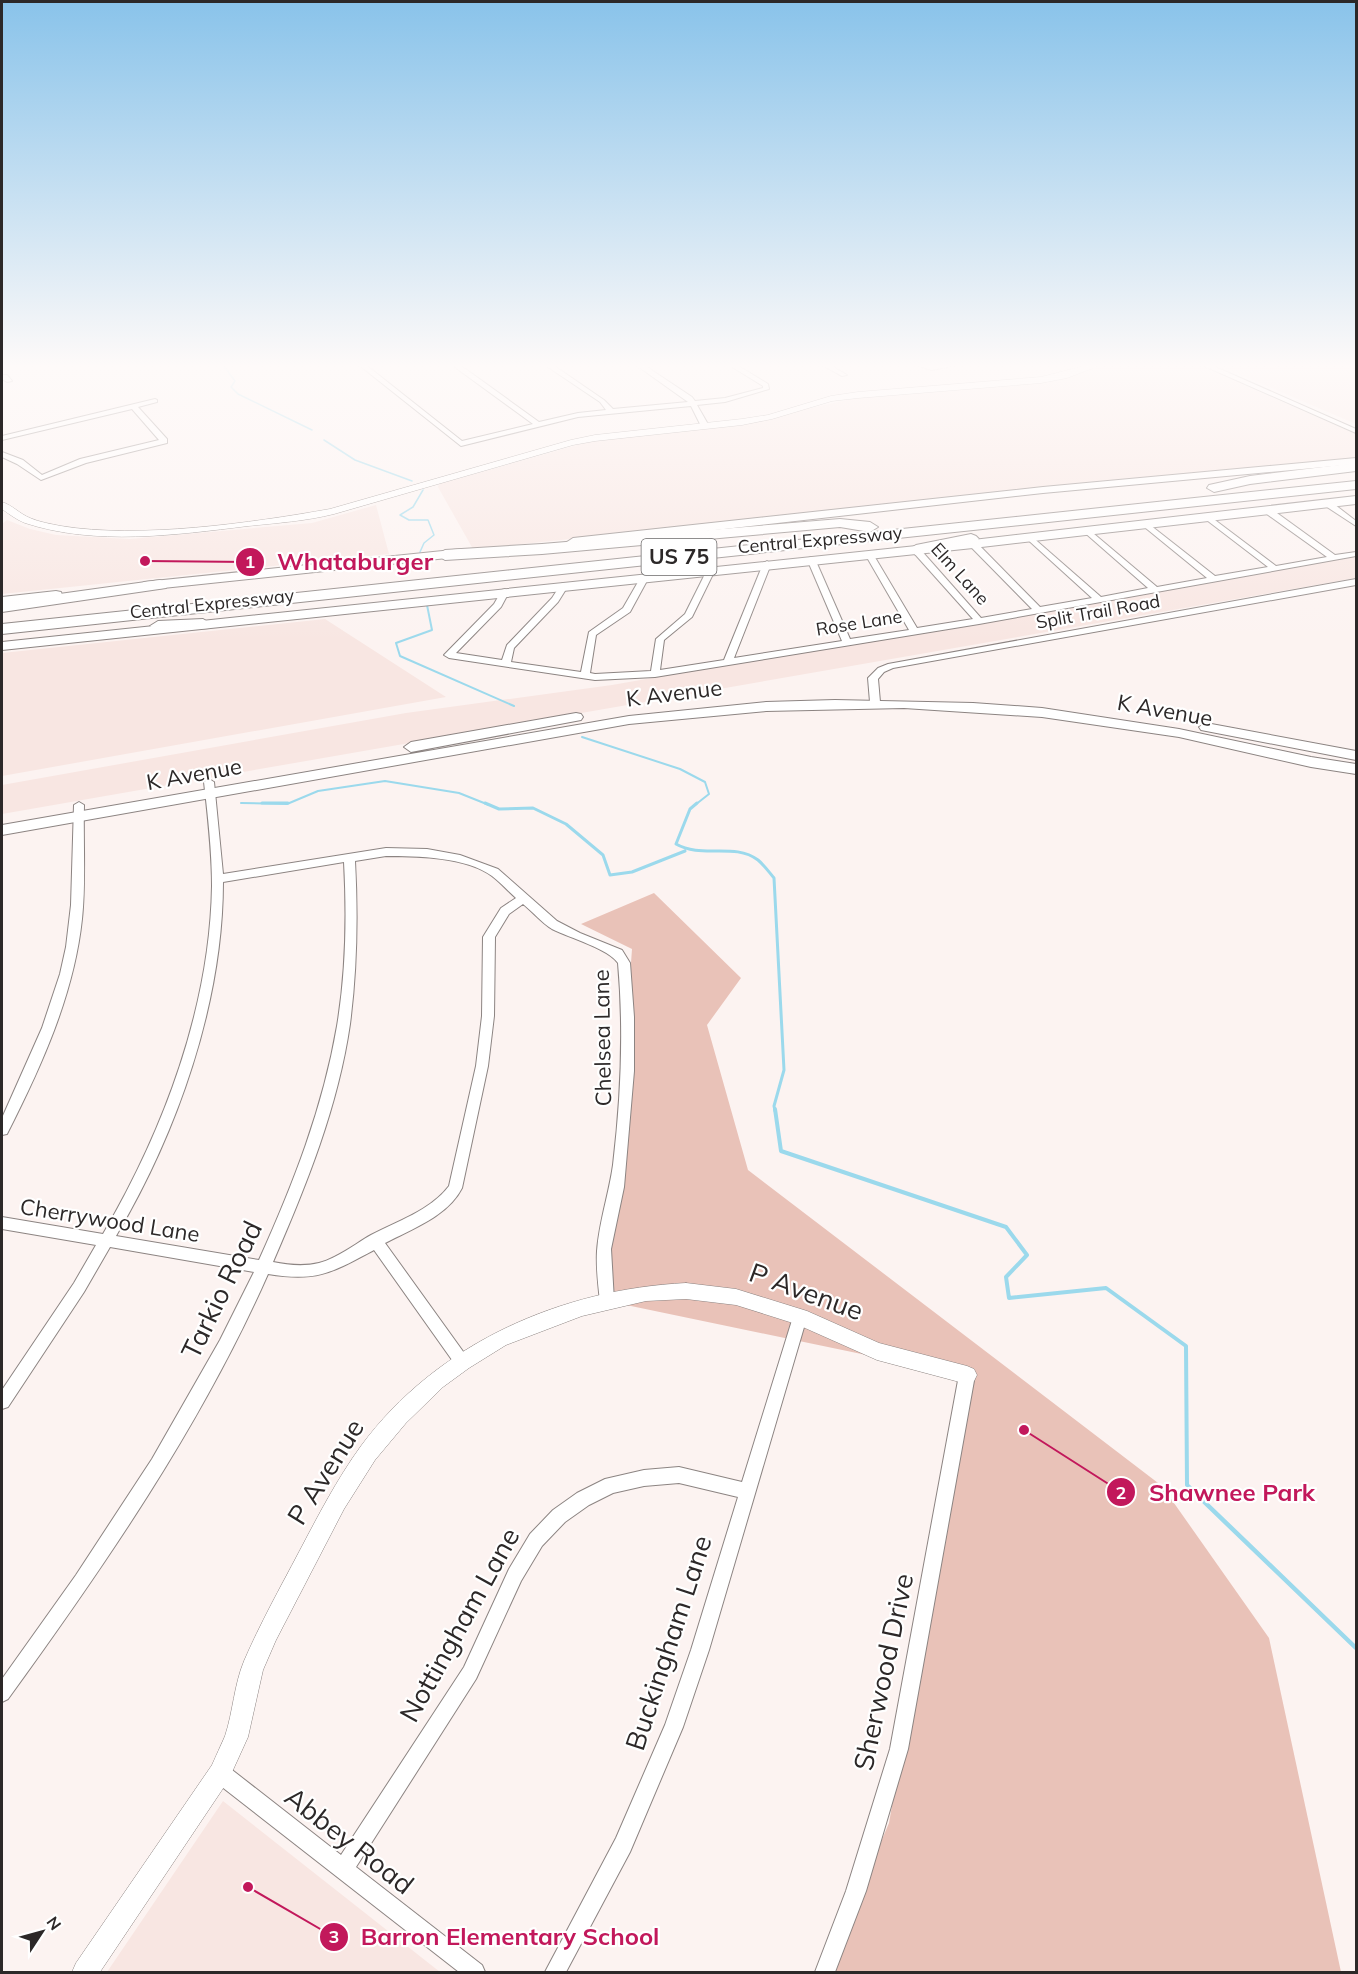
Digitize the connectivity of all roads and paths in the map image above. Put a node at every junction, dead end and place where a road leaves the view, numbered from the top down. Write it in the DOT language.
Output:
graph roads {
  1 [pos="99,457"];
  2 [pos="522,457"];
  3 [pos="5,459"];
  4 [pos="1356,461"];
  5 [pos="1356,467"];
  6 [pos="1356,476"];
  7 [pos="1356,485"];
  8 [pos="1198,492"];
  9 [pos="1356,500"];
  10 [pos="1266,502"];
  11 [pos="1327,503"];
  12 [pos="2,505"];
  13 [pos="1207,516"];
  14 [pos="1145,523"];
  15 [pos="1356,525"];
  16 [pos="870,527"];
  17 [pos="1087,530"];
  18 [pos="1030,537"];
  19 [pos="973,544"];
  20 [pos="916,550"];
  21 [pos="869,554"];
  22 [pos="1356,554"];
  23 [pos="445,555"];
  24 [pos="1334,558"];
  25 [pos="811,559"];
  26 [pos="767,564"];
  27 [pos="1274,568"];
  28 [pos="711,570"];
  29 [pos="645,577"];
  30 [pos="1212,578"];
  31 [pos="1356,582"];
  32 [pos="160,585"];
  33 [pos="564,585"];
  34 [pos="1155,589"];
  35 [pos="505,592"];
  36 [pos="1098,599"];
  37 [pos="2,601"];
  38 [pos="2,607"];
  39 [pos="1038,610"];
  40 [pos="2,618"];
  41 [pos="979,621"];
  42 [pos="203,624"];
  43 [pos="2,629"];
  44 [pos="914,631"];
  45 [pos="2,640"];
  46 [pos="847,642"];
  47 [pos="2,646"];
  48 [pos="729,660"];
  49 [pos="506,664"];
  50 [pos="585,674"];
  51 [pos="655,674"];
  52 [pos="874,697"];
  53 [pos="1180,727"];
  54 [pos="1356,756"];
  55 [pos="1356,769"];
  56 [pos="210,788"];
  57 [pos="78,811"];
  58 [pos="2,818"];
  59 [pos="2,830"];
  60 [pos="349,858"];
  61 [pos="218,879"];
  62 [pos="523,898"];
  63 [pos="2,1130"];
  64 [pos="2,1223"];
  65 [pos="106,1240"];
  66 [pos="375,1240"];
  67 [pos="265,1267"];
  68 [pos="607,1301"];
  69 [pos="800,1317"];
  70 [pos="462,1362"];
  71 [pos="967,1375"];
  72 [pos="2,1402"];
  73 [pos="746,1491"];
  74 [pos="2,1693"];
  75 [pos="220,1773"];
  76 [pos="343,1870"];
  77 [pos="84,1972"];
  78 [pos="475,1972"];
  79 [pos="555,1972"];
  80 [pos="825,1972"];
  1 -- 3 [label="street"];
  2 -- 12 [label="street"];
  4 -- 23 [label="main road, Central Expressway"];
  5 -- 8 [label="highway"];
  6 -- 8 [label="highway, Central Expressway / US 75"];
  7 -- 10 [label="highway, Central Expressway / US 75"];
  8 -- 16 [label="highway, Central Expressway / US 75"];
  9 -- 11 [label="main road, Central Expressway"];
  10 -- 11 [label="main road, Central Expressway"];
  10 -- 13 [label="main road, Central Expressway"];
  10 -- 20 [label="highway"];
  10 -- 24 [label="street"];
  10 -- 43 [label="highway, Central Expressway / US 75"];
  11 -- 15 [label="street"];
  13 -- 14 [label="main road, Central Expressway"];
  13 -- 27 [label="street"];
  14 -- 17 [label="main road, Central Expressway"];
  14 -- 30 [label="street"];
  16 -- 23 [label="highway"];
  16 -- 40 [label="highway, Central Expressway / US 75"];
  17 -- 18 [label="main road, Central Expressway"];
  17 -- 34 [label="street"];
  18 -- 19 [label="main road, Central Expressway"];
  18 -- 36 [label="street"];
  19 -- 20 [label="main road, Central Expressway"];
  19 -- 39 [label="street"];
  20 -- 21 [label="main road, Central Expressway"];
  20 -- 41 [label="street, Elm Lane"];
  21 -- 25 [label="main road, Central Expressway"];
  21 -- 44 [label="street"];
  22 -- 24 [label="street, Rose Lane"];
  23 -- 32 [label="main road, Central Expressway"];
  24 -- 27 [label="street, Rose Lane"];
  25 -- 26 [label="main road, Central Expressway"];
  25 -- 46 [label="street"];
  26 -- 28 [label="main road, Central Expressway"];
  26 -- 48 [label="street"];
  27 -- 30 [label="street, Rose Lane"];
  28 -- 29 [label="main road, Central Expressway"];
  28 -- 51 [label="street"];
  29 -- 33 [label="main road, Central Expressway"];
  29 -- 50 [label="street"];
  30 -- 34 [label="street, Rose Lane"];
  31 -- 52 [label="street, Split Trail Road"];
  32 -- 37 [label="main road, Central Expressway"];
  32 -- 38 [label="highway"];
  33 -- 35 [label="main road, Central Expressway"];
  33 -- 49 [label="street"];
  34 -- 36 [label="street, Rose Lane"];
  35 -- 42 [label="main road, Central Expressway"];
  35 -- 49 [label="street, Rose Lane"];
  36 -- 39 [label="street, Rose Lane"];
  39 -- 41 [label="street, Rose Lane"];
  41 -- 44 [label="street, Rose Lane"];
  42 -- 45 [label="highway"];
  42 -- 47 [label="main road, Central Expressway"];
  44 -- 46 [label="street, Rose Lane"];
  46 -- 48 [label="street, Rose Lane"];
  48 -- 51 [label="street, Rose Lane"];
  49 -- 50 [label="street, Rose Lane"];
  50 -- 51 [label="street, Rose Lane"];
  52 -- 53 [label="main road, K Avenue"];
  52 -- 56 [label="main road, K Avenue"];
  53 -- 54 [label="main road, K Avenue"];
  53 -- 55 [label="main road, K Avenue"];
  56 -- 57 [label="main road, K Avenue"];
  56 -- 61 [label="street"];
  57 -- 58 [label="main road, K Avenue"];
  57 -- 59 [label="main road, K Avenue"];
  57 -- 63 [label="street"];
  60 -- 61 [label="street, Chelsea Lane"];
  60 -- 62 [label="street, Chelsea Lane"];
  60 -- 67 [label="street, Tarkio Road"];
  61 -- 65 [label="street"];
  62 -- 66 [label="street, Cherrywood Lane"];
  62 -- 68 [label="street, Chelsea Lane"];
  64 -- 65 [label="street, Cherrywood Lane"];
  65 -- 67 [label="street, Cherrywood Lane"];
  65 -- 72 [label="street"];
  66 -- 67 [label="street, Cherrywood Lane"];
  66 -- 70 [label="street"];
  67 -- 74 [label="street, Tarkio Road"];
  68 -- 69 [label="street, P Avenue"];
  68 -- 70 [label="street, P Avenue"];
  69 -- 71 [label="street, P Avenue"];
  69 -- 73 [label="street, Buckingham Lane"];
  70 -- 75 [label="street, P Avenue"];
  71 -- 80 [label="street, Sherwood Drive"];
  73 -- 76 [label="street, Nottingham Lane"];
  73 -- 79 [label="street, Buckingham Lane"];
  75 -- 76 [label="street, Abbey Road"];
  75 -- 77 [label="street, P Avenue"];
  76 -- 78 [label="street, Abbey Road"];
}
